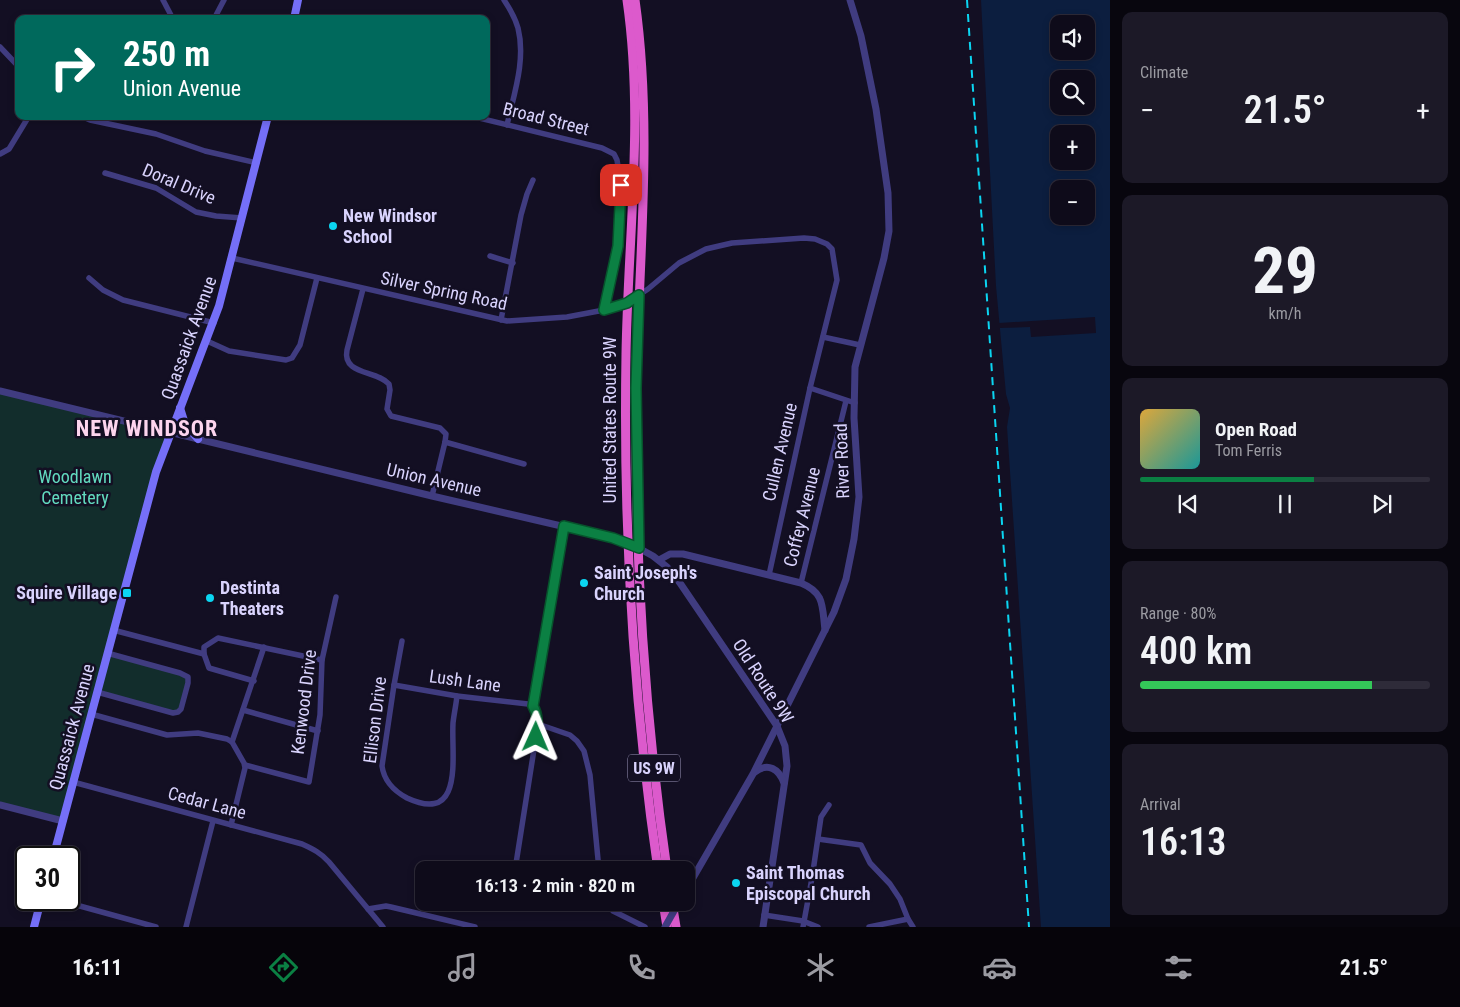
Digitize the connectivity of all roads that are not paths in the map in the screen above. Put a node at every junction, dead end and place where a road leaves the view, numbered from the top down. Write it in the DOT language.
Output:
graph roads {
  1 [pos="163,0"];
  2 [pos="224,0"];
  3 [pos="298,0"];
  4 [pos="504,0"];
  5 [pos="627,0"];
  6 [pos="635,0"];
  7 [pos="850,0"];
  8 [pos="171,15"];
  9 [pos="216,15"];
  10 [pos="295,15"];
  11 [pos="0,47"];
  12 [pos="15,63"];
  13 [pos="26,120"];
  14 [pos="90,120"];
  15 [pos="267,120"];
  16 [pos="487,120"];
  17 [pos="507,125"];
  18 [pos="0,154"];
  19 [pos="256,162"];
  20 [pos="105,173"];
  21 [pos="533,180"];
  22 [pos="242,218"];
  23 [pos="490,256"];
  24 [pos="232,258"];
  25 [pos="513,262"];
  26 [pos="89,278"];
  27 [pos="317,278"];
  28 [pos="363,289"];
  29 [pos="639,295"];
  30 [pos="627,303"];
  31 [pos="604,310"];
  32 [pos="502,320"];
  33 [pos="214,323"];
  34 [pos="823,337"];
  35 [pos="207,341"];
  36 [pos="860,345"];
  37 [pos="810,388"];
  38 [pos="0,391"];
  39 [pos="846,401"];
  40 [pos="856,403"];
  41 [pos="180,408"];
  42 [pos="170,432"];
  43 [pos="198,439"];
  44 [pos="446,442"];
  45 [pos="524,464"];
  46 [pos="432,496"];
  47 [pos="564,526"];
  48 [pos="627,542"];
  49 [pos="639,548"];
  50 [pos="659,560"];
  51 [pos="769,575"];
  52 [pos="801,583"];
  53 [pos="336,597"];
  54 [pos="113,630"];
  55 [pos="825,630"];
  56 [pos="402,641"];
  57 [pos="264,647"];
  58 [pos="107,653"];
  59 [pos="204,654"];
  60 [pos="322,660"];
  61 [pos="254,680"];
  62 [pos="394,685"];
  63 [pos="97,692"];
  64 [pos="457,696"];
  65 [pos="533,706"];
  66 [pos="243,710"];
  67 [pos="91,714"];
  68 [pos="538,724"];
  69 [pos="776,726"];
  70 [pos="318,731"];
  71 [pos="232,742"];
  72 [pos="244,765"];
  73 [pos="650,771"];
  74 [pos="753,774"];
  75 [pos="73,782"];
  76 [pos="784,784"];
  77 [pos="0,805"];
  78 [pos="829,805"];
  79 [pos="63,821"];
  80 [pos="213,821"];
  81 [pos="231,825"];
  82 [pos="818,839"];
  83 [pos="56,846"];
  84 [pos="516,861"];
  85 [pos="598,861"];
  86 [pos="657,861"];
  87 [pos="665,861"];
  88 [pos="695,874"];
  89 [pos="80,906"];
  90 [pos="368,909"];
  91 [pos="38,911"];
  92 [pos="614,911"];
  93 [pos="664,911"];
  94 [pos="673,911"];
  95 [pos="674,911"];
  96 [pos="764,915"];
  97 [pos="908,919"];
  98 [pos="803,924"];
  99 [pos="34,927"];
  100 [pos="156,927"];
  101 [pos="186,927"];
  102 [pos="383,927"];
  103 [pos="475,927"];
  104 [pos="645,927"];
  105 [pos="666,927"];
  106 [pos="676,927"];
  107 [pos="763,927"];
  108 [pos="818,927"];
  109 [pos="869,927"];
  110 [pos="913,927"];
  1 -- 8 [label="street"];
  2 -- 9 [label="street"];
  3 -- 10 [label="main road"];
  4 -- 17 [label="street"];
  5 -- 30 [label="highway, United States Route 9W / US 9W"];
  6 -- 29 [label="highway, United States Route 9W / US 9W"];
  7 -- 36 [label="street, River Road"];
  11 -- 12 [label="street"];
  13 -- 18 [label="street"];
  14 -- 19 [label="street"];
  15 -- 19 [label="main road, Quassaick Avenue"];
  16 -- 17 [label="street, Broad Street"];
  17 -- 31 [label="street, Broad Street"];
  19 -- 22 [label="main road, Quassaick Avenue"];
  20 -- 22 [label="street, Doral Drive"];
  21 -- 25 [label="street"];
  22 -- 24 [label="main road, Quassaick Avenue"];
  23 -- 25 [label="street"];
  24 -- 27 [label="street, Silver Spring Road"];
  24 -- 33 [label="main road, Quassaick Avenue"];
  25 -- 32 [label="street"];
  26 -- 33 [label="street"];
  27 -- 28 [label="street, Silver Spring Road"];
  27 -- 35 [label="street"];
  28 -- 32 [label="street, Silver Spring Road"];
  28 -- 44 [label="street"];
  29 -- 30 [label="street, Silver Spring Road"];
  29 -- 34 [label="street, Silver Spring Road"];
  29 -- 49 [label="highway, United States Route 9W / US 9W"];
  30 -- 31 [label="street, Silver Spring Road"];
  30 -- 48 [label="highway, United States Route 9W / US 9W"];
  31 -- 32 [label="street, Silver Spring Road"];
  33 -- 35 [label="main road, Quassaick Avenue"];
  34 -- 36 [label="street"];
  34 -- 37 [label="street, Cullen Avenue"];
  35 -- 41 [label="main road, Quassaick Avenue"];
  36 -- 40 [label="street, River Road"];
  37 -- 39 [label="street"];
  37 -- 51 [label="street, Cullen Avenue"];
  38 -- 42 [label="street, Union Avenue"];
  39 -- 40 [label="street"];
  39 -- 52 [label="street, Coffey Avenue"];
  40 -- 55 [label="street, River Road"];
  41 -- 42 [label="main road, Quassaick Avenue"];
  41 -- 43 [label="main road"];
  42 -- 43 [label="street, Union Avenue"];
  42 -- 54 [label="main road, Quassaick Avenue"];
  43 -- 46 [label="street, Union Avenue"];
  44 -- 45 [label="street"];
  44 -- 46 [label="street"];
  46 -- 47 [label="street, Union Avenue"];
  47 -- 48 [label="street, Union Avenue"];
  47 -- 65 [label="street"];
  48 -- 49 [label="street, Union Avenue"];
  48 -- 73 [label="highway, United States Route 9W / US 9W"];
  49 -- 50 [label="street, Union Avenue"];
  49 -- 73 [label="highway, United States Route 9W / US 9W"];
  50 -- 51 [label="street"];
  50 -- 69 [label="street, Old Route 9W"];
  51 -- 52 [label="street"];
  52 -- 55 [label="street"];
  53 -- 60 [label="street, Kenwood Drive"];
  54 -- 58 [label="main road, Quassaick Avenue"];
  54 -- 59 [label="street"];
  55 -- 69 [label="street, River Road"];
  56 -- 62 [label="street, Ellison Drive"];
  57 -- 59 [label="street"];
  57 -- 60 [label="street"];
  57 -- 61 [label="street"];
  58 -- 63 [label="main road, Quassaick Avenue"];
  58 -- 63 [label="street"];
  59 -- 61 [label="street"];
  60 -- 70 [label="street, Kenwood Drive"];
  61 -- 66 [label="street"];
  62 -- 64 [label="street, Lush Lane"];
  62 -- 64 [label="street, Ellison Drive"];
  63 -- 67 [label="main road, Quassaick Avenue"];
  64 -- 65 [label="street, Lush Lane"];
  65 -- 68 [label="street"];
  66 -- 70 [label="street"];
  66 -- 71 [label="street"];
  67 -- 71 [label="street"];
  67 -- 75 [label="main road, Quassaick Avenue"];
  68 -- 84 [label="street"];
  68 -- 85 [label="street"];
  69 -- 74 [label="street, River Road"];
  69 -- 76 [label="street, Old Route 9W"];
  70 -- 72 [label="street, Kenwood Drive"];
  71 -- 72 [label="street"];
  72 -- 81 [label="street"];
  73 -- 86 [label="highway, United States Route 9W / US 9W"];
  73 -- 87 [label="highway, United States Route 9W / US 9W"];
  74 -- 76 [label="street"];
  74 -- 88 [label="street, River Road"];
  75 -- 79 [label="main road, Quassaick Avenue"];
  75 -- 80 [label="street, Cedar Lane"];
  76 -- 96 [label="street, Old Route 9W"];
  77 -- 79 [label="street"];
  78 -- 82 [label="street"];
  79 -- 83 [label="main road, Quassaick Avenue"];
  80 -- 81 [label="street, Cedar Lane"];
  80 -- 101 [label="street"];
  81 -- 90 [label="street, Cedar Lane"];
  82 -- 97 [label="street"];
  82 -- 98 [label="street"];
  89 -- 100 [label="street"];
  90 -- 102 [label="street, Cedar Lane"];
  90 -- 103 [label="street"];
  91 -- 99 [label="main road"];
  92 -- 104 [label="street"];
  93 -- 105 [label="highway"];
  94 -- 106 [label="highway"];
  95 -- 105 [label="street, bridge"];
  96 -- 98 [label="street"];
  96 -- 107 [label="street, Old Route 9W"];
  97 -- 109 [label="street"];
  97 -- 110 [label="street"];
  98 -- 108 [label="street"];
}
